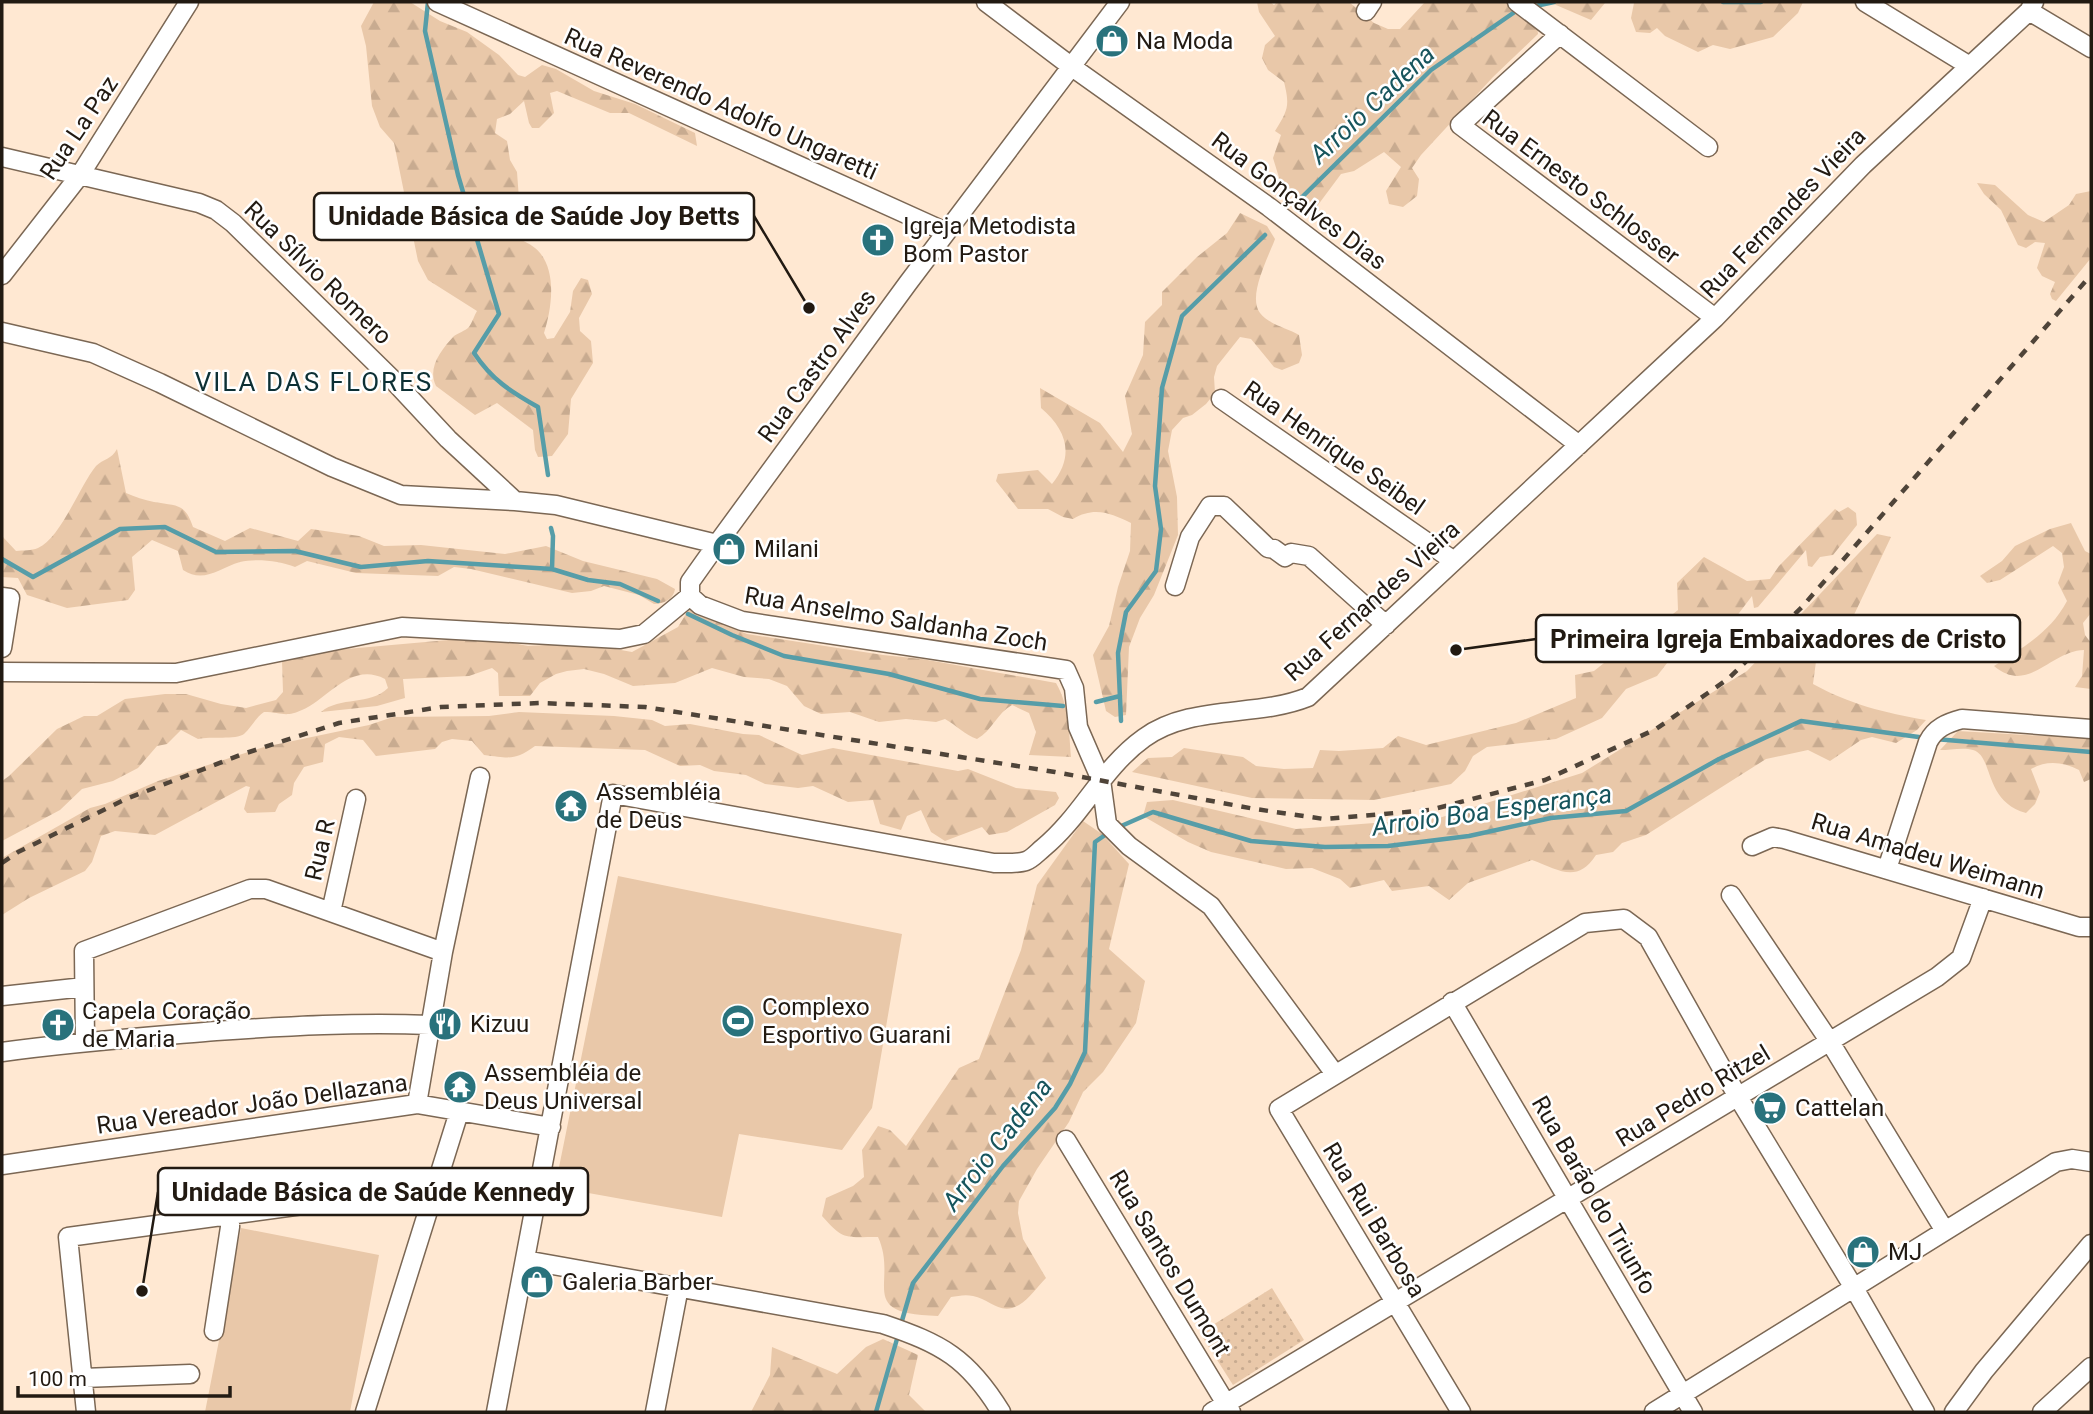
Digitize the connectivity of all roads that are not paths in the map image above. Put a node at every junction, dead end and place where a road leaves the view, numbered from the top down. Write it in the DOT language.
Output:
graph roads {
  1 [pos="189,2"];
  2 [pos="437,2"];
  3 [pos="986,2"];
  4 [pos="1120,2"];
  5 [pos="1865,2"];
  6 [pos="1519,3"];
  7 [pos="2032,6"];
  8 [pos="1560,34"];
  9 [pos="2091,48"];
  10 [pos="1968,65"];
  11 [pos="1072,67"];
  12 [pos="1707,147"];
  13 [pos="2,157"];
  14 [pos="80,175"];
  15 [pos="946,232"];
  16 [pos="2,275"];
  17 [pos="1715,318"];
  18 [pos="2,332"];
  19 [pos="1220,399"];
  20 [pos="1579,444"];
  21 [pos="515,501"];
  22 [pos="717,544"];
  23 [pos="1454,561"];
  24 [pos="1175,586"];
  25 [pos="690,596"];
  26 [pos="2,597"];
  27 [pos="1386,625"];
  28 [pos="2,648"];
  29 [pos="2,672"];
  30 [pos="2091,729"];
  31 [pos="480,777"];
  32 [pos="1101,780"];
  33 [pos="356,799"];
  34 [pos="1752,846"];
  35 [pos="1886,869"];
  36 [pos="1731,895"];
  37 [pos="1983,898"];
  38 [pos="331,912"];
  39 [pos="2091,927"];
  40 [pos="443,952"];
  41 [pos="84,987"];
  42 [pos="2,996"];
  43 [pos="1452,1002"];
  44 [pos="430,1025"];
  45 [pos="85,1041"];
  46 [pos="1830,1042"];
  47 [pos="2,1052"];
  48 [pos="1335,1074"];
  49 [pos="1738,1097"];
  50 [pos="417,1104"];
  51 [pos="459,1112"];
  52 [pos="551,1127"];
  53 [pos="1066,1140"];
  54 [pos="2091,1162"];
  55 [pos="2,1165"];
  56 [pos="435,1186"];
  57 [pos="1569,1199"];
  58 [pos="230,1214"];
  59 [pos="1945,1231"];
  60 [pos="2091,1244"];
  61 [pos="525,1260"];
  62 [pos="679,1287"];
  63 [pos="1854,1287"];
  64 [pos="1395,1303"];
  65 [pos="214,1331"];
  66 [pos="2091,1367"];
  67 [pos="191,1374"];
  68 [pos="83,1378"];
  69 [pos="1681,1394"];
  70 [pos="1223,1410"];
  71 [pos="86,1412"];
  72 [pos="365,1412"];
  73 [pos="496,1412"];
  74 [pos="655,1412"];
  75 [pos="1001,1412"];
  76 [pos="1461,1412"];
  77 [pos="1654,1412"];
  78 [pos="1693,1412"];
  79 [pos="1925,1412"];
  80 [pos="1954,1412"];
  81 [pos="2042,1412"];
  1 -- 14 [label="street, Rua La Paz"];
  2 -- 15 [label="street, Rua Reverendo Adolfo Ungaretti"];
  3 -- 11 [label="street, Rua Gonçalves Dias"];
  4 -- 11 [label="street, Rua Castro Alves"];
  5 -- 10 [label="street"];
  6 -- 8 [label="street"];
  7 -- 9 [label="street"];
  7 -- 10 [label="street, Rua Fernandes Vieira"];
  8 -- 12 [label="street"];
  8 -- 17 [label="street, Rua Ernesto Schlosser"];
  10 -- 17 [label="street, Rua Fernandes Vieira"];
  11 -- 15 [label="street, Rua Castro Alves"];
  11 -- 20 [label="street, Rua Gonçalves Dias"];
  13 -- 14 [label="street, Rua Sílvio Romero"];
  14 -- 16 [label="street, Rua La Paz"];
  14 -- 21 [label="street, Rua Sílvio Romero"];
  15 -- 22 [label="street, Rua Castro Alves"];
  17 -- 20 [label="street, Rua Fernandes Vieira"];
  18 -- 21 [label="street"];
  19 -- 23 [label="street, Rua Henrique Seibel"];
  20 -- 23 [label="street, Rua Fernandes Vieira"];
  21 -- 22 [label="street"];
  22 -- 25 [label="street, Rua Castro Alves"];
  23 -- 27 [label="street, Rua Fernandes Vieira"];
  24 -- 27 [label="street"];
  25 -- 29 [label="street"];
  25 -- 32 [label="street, Rua Anselmo Saldanha Zoch"];
  26 -- 28 [label="street"];
  27 -- 32 [label="street, Rua Fernandes Vieira"];
  30 -- 35 [label="street"];
  31 -- 40 [label="street"];
  32 -- 48 [label="street"];
  32 -- 52 [label="street, Rua Fernandes Vieira"];
  33 -- 38 [label="street, Rua R"];
  34 -- 35 [label="street, Rua Amadeu Weimann"];
  35 -- 37 [label="street, Rua Amadeu Weimann"];
  36 -- 46 [label="street"];
  37 -- 39 [label="street, Rua Amadeu Weimann"];
  37 -- 46 [label="street, Rua Pedro Ritzel"];
  38 -- 40 [label="street"];
  38 -- 41 [label="street"];
  40 -- 44 [label="street"];
  41 -- 42 [label="street"];
  41 -- 45 [label="street"];
  43 -- 48 [label="street"];
  43 -- 49 [label="street"];
  43 -- 57 [label="street, Rua Barão do Triunfo"];
  44 -- 45 [label="street"];
  44 -- 50 [label="street"];
  45 -- 47 [label="street"];
  46 -- 49 [label="street, Rua Pedro Ritzel"];
  46 -- 59 [label="street"];
  48 -- 64 [label="street, Rua Rui Barbosa"];
  49 -- 57 [label="street, Rua Pedro Ritzel"];
  49 -- 63 [label="street"];
  50 -- 51 [label="street, Rua Vereador João Dellazana"];
  50 -- 55 [label="street, Rua Vereador João Dellazana"];
  51 -- 52 [label="street, Rua Vereador João Dellazana"];
  51 -- 56 [label="street"];
  52 -- 61 [label="street"];
  53 -- 70 [label="street, Rua Santos Dumont"];
  54 -- 59 [label="street"];
  56 -- 58 [label="street"];
  56 -- 72 [label="street"];
  57 -- 64 [label="street, Rua Pedro Ritzel"];
  57 -- 69 [label="street, Rua Barão do Triunfo"];
  58 -- 65 [label="street"];
  58 -- 68 [label="street"];
  59 -- 63 [label="street"];
  60 -- 80 [label="street"];
  61 -- 62 [label="street"];
  61 -- 73 [label="street"];
  62 -- 74 [label="street"];
  62 -- 75 [label="street"];
  63 -- 69 [label="street"];
  63 -- 79 [label="street"];
  64 -- 70 [label="street, Rua Pedro Ritzel"];
  64 -- 76 [label="street, Rua Rui Barbosa"];
  66 -- 81 [label="street"];
  67 -- 68 [label="street"];
  68 -- 71 [label="street"];
  69 -- 77 [label="street"];
  69 -- 78 [label="street, Rua Barão do Triunfo"];
}
